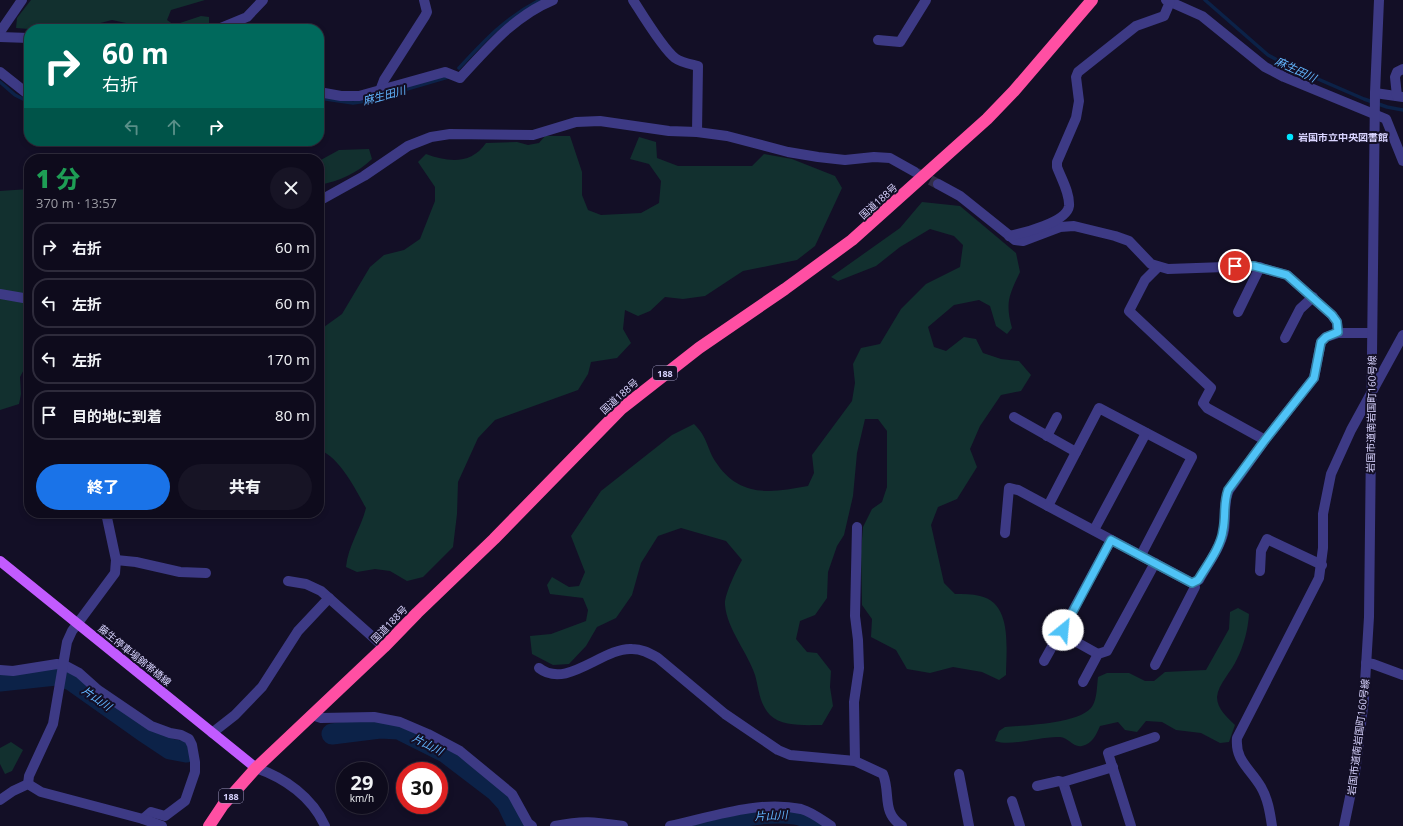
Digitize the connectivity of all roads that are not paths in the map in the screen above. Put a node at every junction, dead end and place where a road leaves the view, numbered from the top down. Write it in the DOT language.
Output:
graph roads {
  1 [pos="22,0"];
  2 [pos="264,0"];
  3 [pos="424,0"];
  4 [pos="553,0"];
  5 [pos="633,0"];
  6 [pos="926,0"];
  7 [pos="1092,0"];
  8 [pos="1379,0"];
  9 [pos="1168,1"];
  10 [pos="230,24"];
  11 [pos="0,32"];
  12 [pos="0,37"];
  13 [pos="24,38"];
  14 [pos="878,40"];
  15 [pos="1403,69"];
  16 [pos="0,72"];
  17 [pos="382,90"];
  18 [pos="24,91"];
  19 [pos="324,93"];
  20 [pos="1376,93"];
  21 [pos="1400,97"];
  22 [pos="1375,114"];
  23 [pos="696,132"];
  24 [pos="1403,161"];
  25 [pos="915,172"];
  26 [pos="938,184"];
  27 [pos="324,198"];
  28 [pos="1010,236"];
  29 [pos="1158,267"];
  30 [pos="1260,267"];
  31 [pos="0,294"];
  32 [pos="1313,297"];
  33 [pos="24,298"];
  34 [pos="1238,312"];
  35 [pos="1338,332"];
  36 [pos="1372,333"];
  37 [pos="1403,335"];
  38 [pos="1285,338"];
  39 [pos="1371,391"];
  40 [pos="1057,416"];
  41 [pos="1014,417"];
  42 [pos="1146,433"];
  43 [pos="1047,436"];
  44 [pos="1265,440"];
  45 [pos="1076,452"];
  46 [pos="1048,506"];
  47 [pos="107,518"];
  48 [pos="857,527"];
  49 [pos="1094,530"];
  50 [pos="1005,533"];
  51 [pos="1111,540"];
  52 [pos="1141,555"];
  53 [pos="0,560"];
  54 [pos="116,560"];
  55 [pos="1154,563"];
  56 [pos="1322,565"];
  57 [pos="1260,571"];
  58 [pos="206,572"];
  59 [pos="288,582"];
  60 [pos="1194,582"];
  61 [pos="329,598"];
  62 [pos="77,624"];
  63 [pos="1064,632"];
  64 [pos="384,648"];
  65 [pos="1098,654"];
  66 [pos="1044,661"];
  67 [pos="1366,663"];
  68 [pos="1155,665"];
  69 [pos="539,668"];
  70 [pos="64,669"];
  71 [pos="0,670"];
  72 [pos="1403,675"];
  73 [pos="1083,682"];
  74 [pos="312,715"];
  75 [pos="212,733"];
  76 [pos="1156,737"];
  77 [pos="855,761"];
  78 [pos="1113,767"];
  79 [pos="256,768"];
  80 [pos="959,774"];
  81 [pos="1064,782"];
  82 [pos="28,784"];
  83 [pos="1037,786"];
  84 [pos="0,800"];
  85 [pos="1012,801"];
  86 [pos="143,819"];
  87 [pos="895,824"];
  88 [pos="162,826"];
  89 [pos="209,826"];
  90 [pos="325,826"];
  91 [pos="532,826"];
  92 [pos="555,826"];
  93 [pos="623,826"];
  94 [pos="670,826"];
  95 [pos="830,826"];
  96 [pos="969,826"];
  97 [pos="1020,826"];
  98 [pos="1077,826"];
  99 [pos="1131,826"];
  100 [pos="1272,826"];
  101 [pos="1344,826"];
  1 -- 11 [label="street"];
  2 -- 10 [label="street"];
  3 -- 17 [label="street"];
  4 -- 17 [label="street"];
  5 -- 23 [label="street"];
  6 -- 14 [label="street"];
  7 -- 64 [label="highway, 国道188号 / 188"];
  8 -- 20 [label="street, 岩国市道南岩国町160号線"];
  9 -- 22 [label="street"];
  9 -- 28 [label="street"];
  12 -- 13 [label="street"];
  15 -- 21 [label="street"];
  16 -- 18 [label="street"];
  17 -- 19 [label="street"];
  20 -- 21 [label="street"];
  20 -- 22 [label="street, 岩国市道南岩国町160号線"];
  22 -- 24 [label="street"];
  22 -- 36 [label="street, 岩国市道南岩国町160号線"];
  23 -- 25 [label="street"];
  23 -- 27 [label="street"];
  26 -- 28 [label="street"];
  28 -- 29 [label="street"];
  29 -- 30 [label="street"];
  29 -- 44 [label="street"];
  30 -- 32 [label="street"];
  30 -- 34 [label="street"];
  31 -- 33 [label="street"];
  32 -- 35 [label="street"];
  32 -- 38 [label="street"];
  35 -- 36 [label="street"];
  35 -- 44 [label="street"];
  36 -- 39 [label="street, 岩国市道南岩国町160号線"];
  37 -- 39 [label="street"];
  39 -- 56 [label="street"];
  39 -- 67 [label="street, 岩国市道南岩国町160号線"];
  40 -- 43 [label="street"];
  41 -- 43 [label="street"];
  42 -- 45 [label="street"];
  42 -- 49 [label="street"];
  42 -- 52 [label="street"];
  43 -- 45 [label="street"];
  44 -- 60 [label="street"];
  45 -- 46 [label="street"];
  46 -- 49 [label="street"];
  46 -- 50 [label="street"];
  47 -- 54 [label="street"];
  48 -- 77 [label="street"];
  49 -- 51 [label="street"];
  51 -- 52 [label="street"];
  51 -- 63 [label="street"];
  52 -- 55 [label="street"];
  53 -- 62 [label="main road, 藤生停車場錦帯橋線"];
  54 -- 58 [label="street"];
  54 -- 62 [label="street"];
  55 -- 60 [label="street"];
  55 -- 65 [label="street"];
  56 -- 57 [label="street"];
  56 -- 100 [label="street"];
  59 -- 61 [label="street"];
  60 -- 68 [label="street"];
  61 -- 64 [label="street"];
  61 -- 75 [label="street"];
  62 -- 70 [label="street"];
  62 -- 75 [label="main road, 藤生停車場錦帯橋線"];
  63 -- 65 [label="street"];
  63 -- 66 [label="street"];
  64 -- 74 [label="highway, 国道188号 / 188"];
  65 -- 73 [label="street"];
  67 -- 72 [label="street"];
  67 -- 101 [label="street, 岩国市道南岩国町160号線"];
  69 -- 77 [label="street"];
  70 -- 71 [label="street"];
  70 -- 82 [label="street"];
  70 -- 86 [label="street"];
  74 -- 79 [label="highway, 国道188号 / 188"];
  74 -- 91 [label="street"];
  75 -- 79 [label="main road, 藤生停車場錦帯橋線"];
  76 -- 78 [label="street"];
  77 -- 87 [label="street"];
  78 -- 81 [label="street"];
  78 -- 99 [label="street"];
  79 -- 89 [label="highway, 国道188号 / 188"];
  79 -- 90 [label="street"];
  80 -- 96 [label="street"];
  81 -- 83 [label="street"];
  81 -- 98 [label="street"];
  82 -- 84 [label="street"];
  82 -- 86 [label="street"];
  85 -- 97 [label="street"];
  86 -- 88 [label="street"];
  92 -- 93 [label="street"];
  94 -- 95 [label="street"];
}
